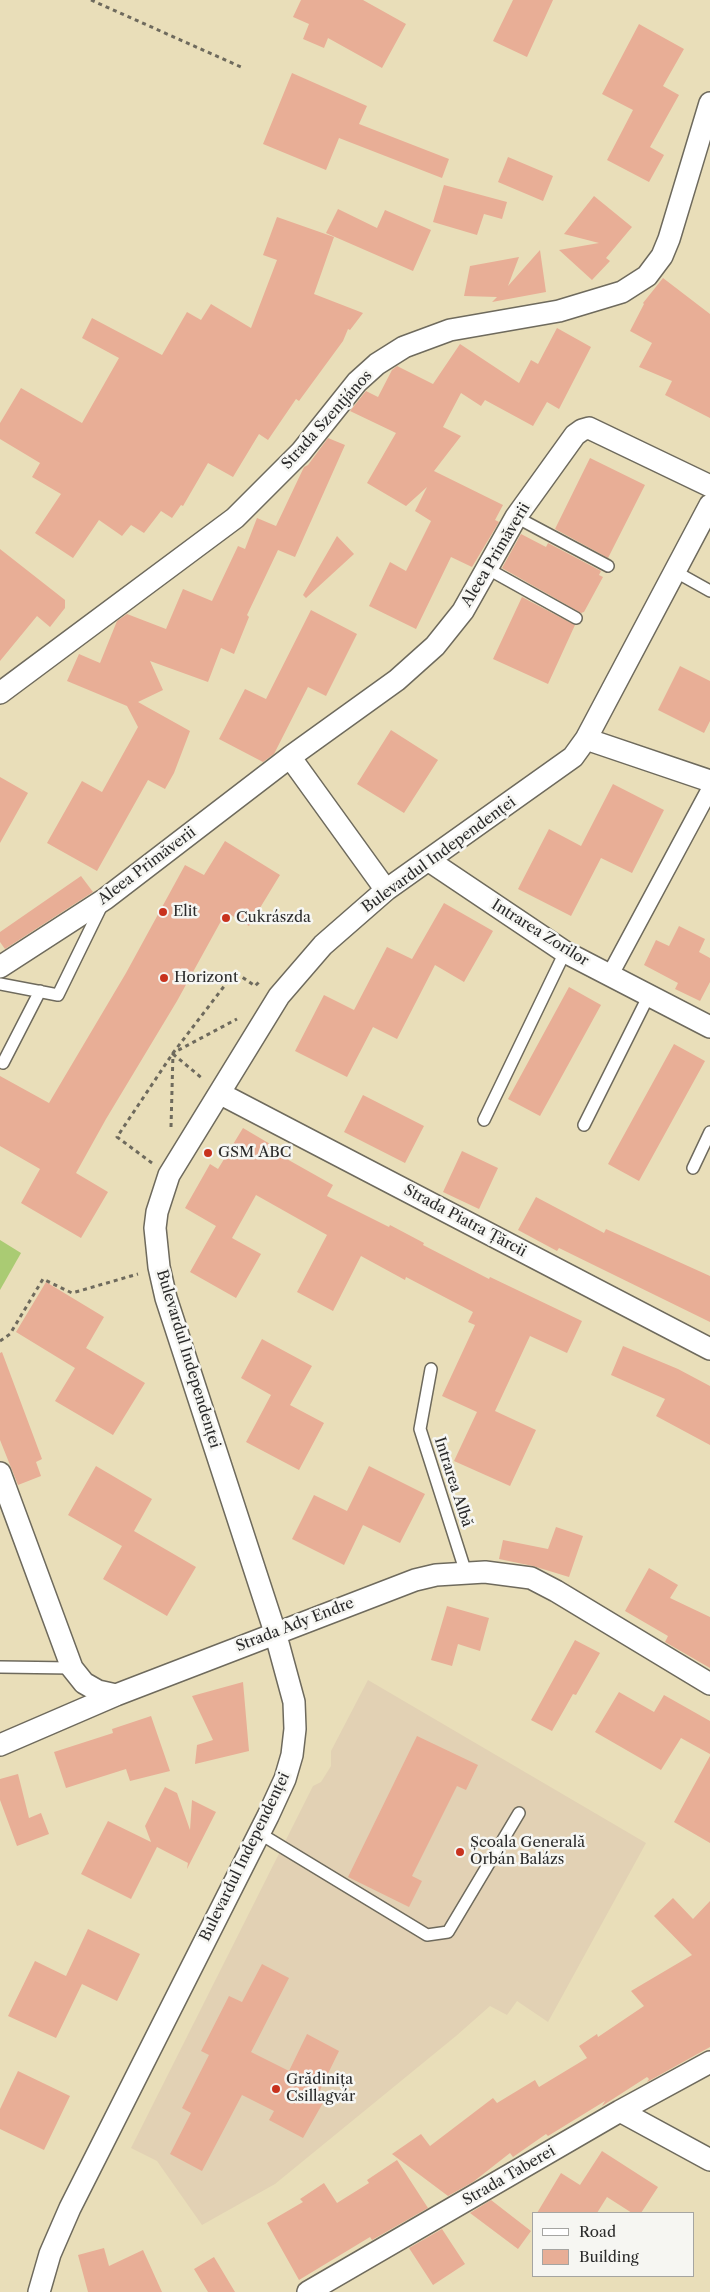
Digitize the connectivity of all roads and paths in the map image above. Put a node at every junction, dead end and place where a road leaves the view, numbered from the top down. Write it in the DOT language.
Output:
graph roads {
  1 [pos="91,0"];
  2 [pos="241,68"];
  3 [pos="710,104"];
  4 [pos="710,486"];
  5 [pos="710,506"];
  6 [pos="516,517"];
  7 [pos="608,566"];
  8 [pos="488,570"];
  9 [pos="676,572"];
  10 [pos="710,590"];
  11 [pos="576,618"];
  12 [pos="0,693"];
  13 [pos="586,739"];
  14 [pos="290,757"];
  15 [pos="710,781"];
  16 [pos="710,789"];
  17 [pos="428,860"];
  18 [pos="386,890"];
  19 [pos="105,899"];
  20 [pos="565,952"];
  21 [pos="0,968"];
  22 [pos="235,972"];
  23 [pos="610,975"];
  24 [pos="0,984"];
  25 [pos="40,992"];
  26 [pos="649,996"];
  27 [pos="238,1018"];
  28 [pos="710,1027"];
  29 [pos="173,1053"];
  30 [pos="3,1063"];
  31 [pos="221,1094"];
  32 [pos="484,1120"];
  33 [pos="584,1125"];
  34 [pos="171,1128"];
  35 [pos="710,1132"];
  36 [pos="692,1168"];
  37 [pos="169,1175"];
  38 [pos="159,1267"];
  39 [pos="0,1341"];
  40 [pos="710,1349"];
  41 [pos="431,1369"];
  42 [pos="0,1473"];
  43 [pos="466,1574"];
  44 [pos="274,1632"];
  45 [pos="0,1667"];
  46 [pos="72,1668"];
  47 [pos="710,1684"];
  48 [pos="116,1695"];
  49 [pos="0,1745"];
  50 [pos="519,1813"];
  51 [pos="259,1833"];
  52 [pos="710,2062"];
  53 [pos="620,2111"];
  54 [pos="710,2160"];
  55 [pos="39,2292"];
  56 [pos="308,2292"];
  1 -- 2 [label="path"];
  3 -- 12 [label="street, Strada Szentjános"];
  4 -- 6 [label="street, Aleea Primăverii"];
  5 -- 9 [label="street, Bulevardul Independenței"];
  6 -- 7 [label="lane"];
  6 -- 8 [label="street, Aleea Primăverii"];
  8 -- 11 [label="lane"];
  8 -- 14 [label="street, Aleea Primăverii"];
  9 -- 10 [label="lane"];
  9 -- 13 [label="street, Bulevardul Independenței"];
  13 -- 15 [label="street"];
  13 -- 17 [label="street, Bulevardul Independenței"];
  14 -- 18 [label="street"];
  14 -- 19 [label="street, Aleea Primăverii"];
  16 -- 23 [label="street"];
  17 -- 18 [label="street, Bulevardul Independenței"];
  17 -- 20 [label="street, Intrarea Zorilor"];
  18 -- 31 [label="street, Bulevardul Independenței"];
  19 -- 21 [label="street, Aleea Primăverii"];
  19 -- 25 [label="lane"];
  20 -- 23 [label="street, Intrarea Zorilor"];
  20 -- 32 [label="lane"];
  22 -- 29 [label="path"];
  23 -- 26 [label="street, Intrarea Zorilor"];
  24 -- 25 [label="lane"];
  25 -- 30 [label="lane"];
  26 -- 28 [label="street, Intrarea Zorilor"];
  26 -- 33 [label="lane"];
  27 -- 29 [label="path"];
  29 -- 31 [label="path"];
  29 -- 34 [label="path"];
  29 -- 37 [label="path"];
  31 -- 37 [label="street, Bulevardul Independenței"];
  31 -- 40 [label="street, Strada Piatra Țărcii"];
  35 -- 36 [label="lane"];
  37 -- 38 [label="street, Bulevardul Independenței"];
  38 -- 39 [label="path"];
  38 -- 44 [label="street, Bulevardul Independenței"];
  41 -- 43 [label="lane, Intrarea Albă"];
  42 -- 46 [label="street"];
  43 -- 44 [label="street, Strada Ady Endre"];
  43 -- 47 [label="street, Strada Ady Endre"];
  44 -- 48 [label="street, Strada Ady Endre"];
  44 -- 51 [label="street, Bulevardul Independenței"];
  45 -- 46 [label="lane"];
  46 -- 48 [label="street"];
  48 -- 49 [label="street, Strada Ady Endre"];
  50 -- 51 [label="lane"];
  51 -- 55 [label="street, Bulevardul Independenței"];
  52 -- 53 [label="street, Strada Taberei"];
  53 -- 54 [label="street"];
  53 -- 56 [label="street, Strada Taberei"];
}
